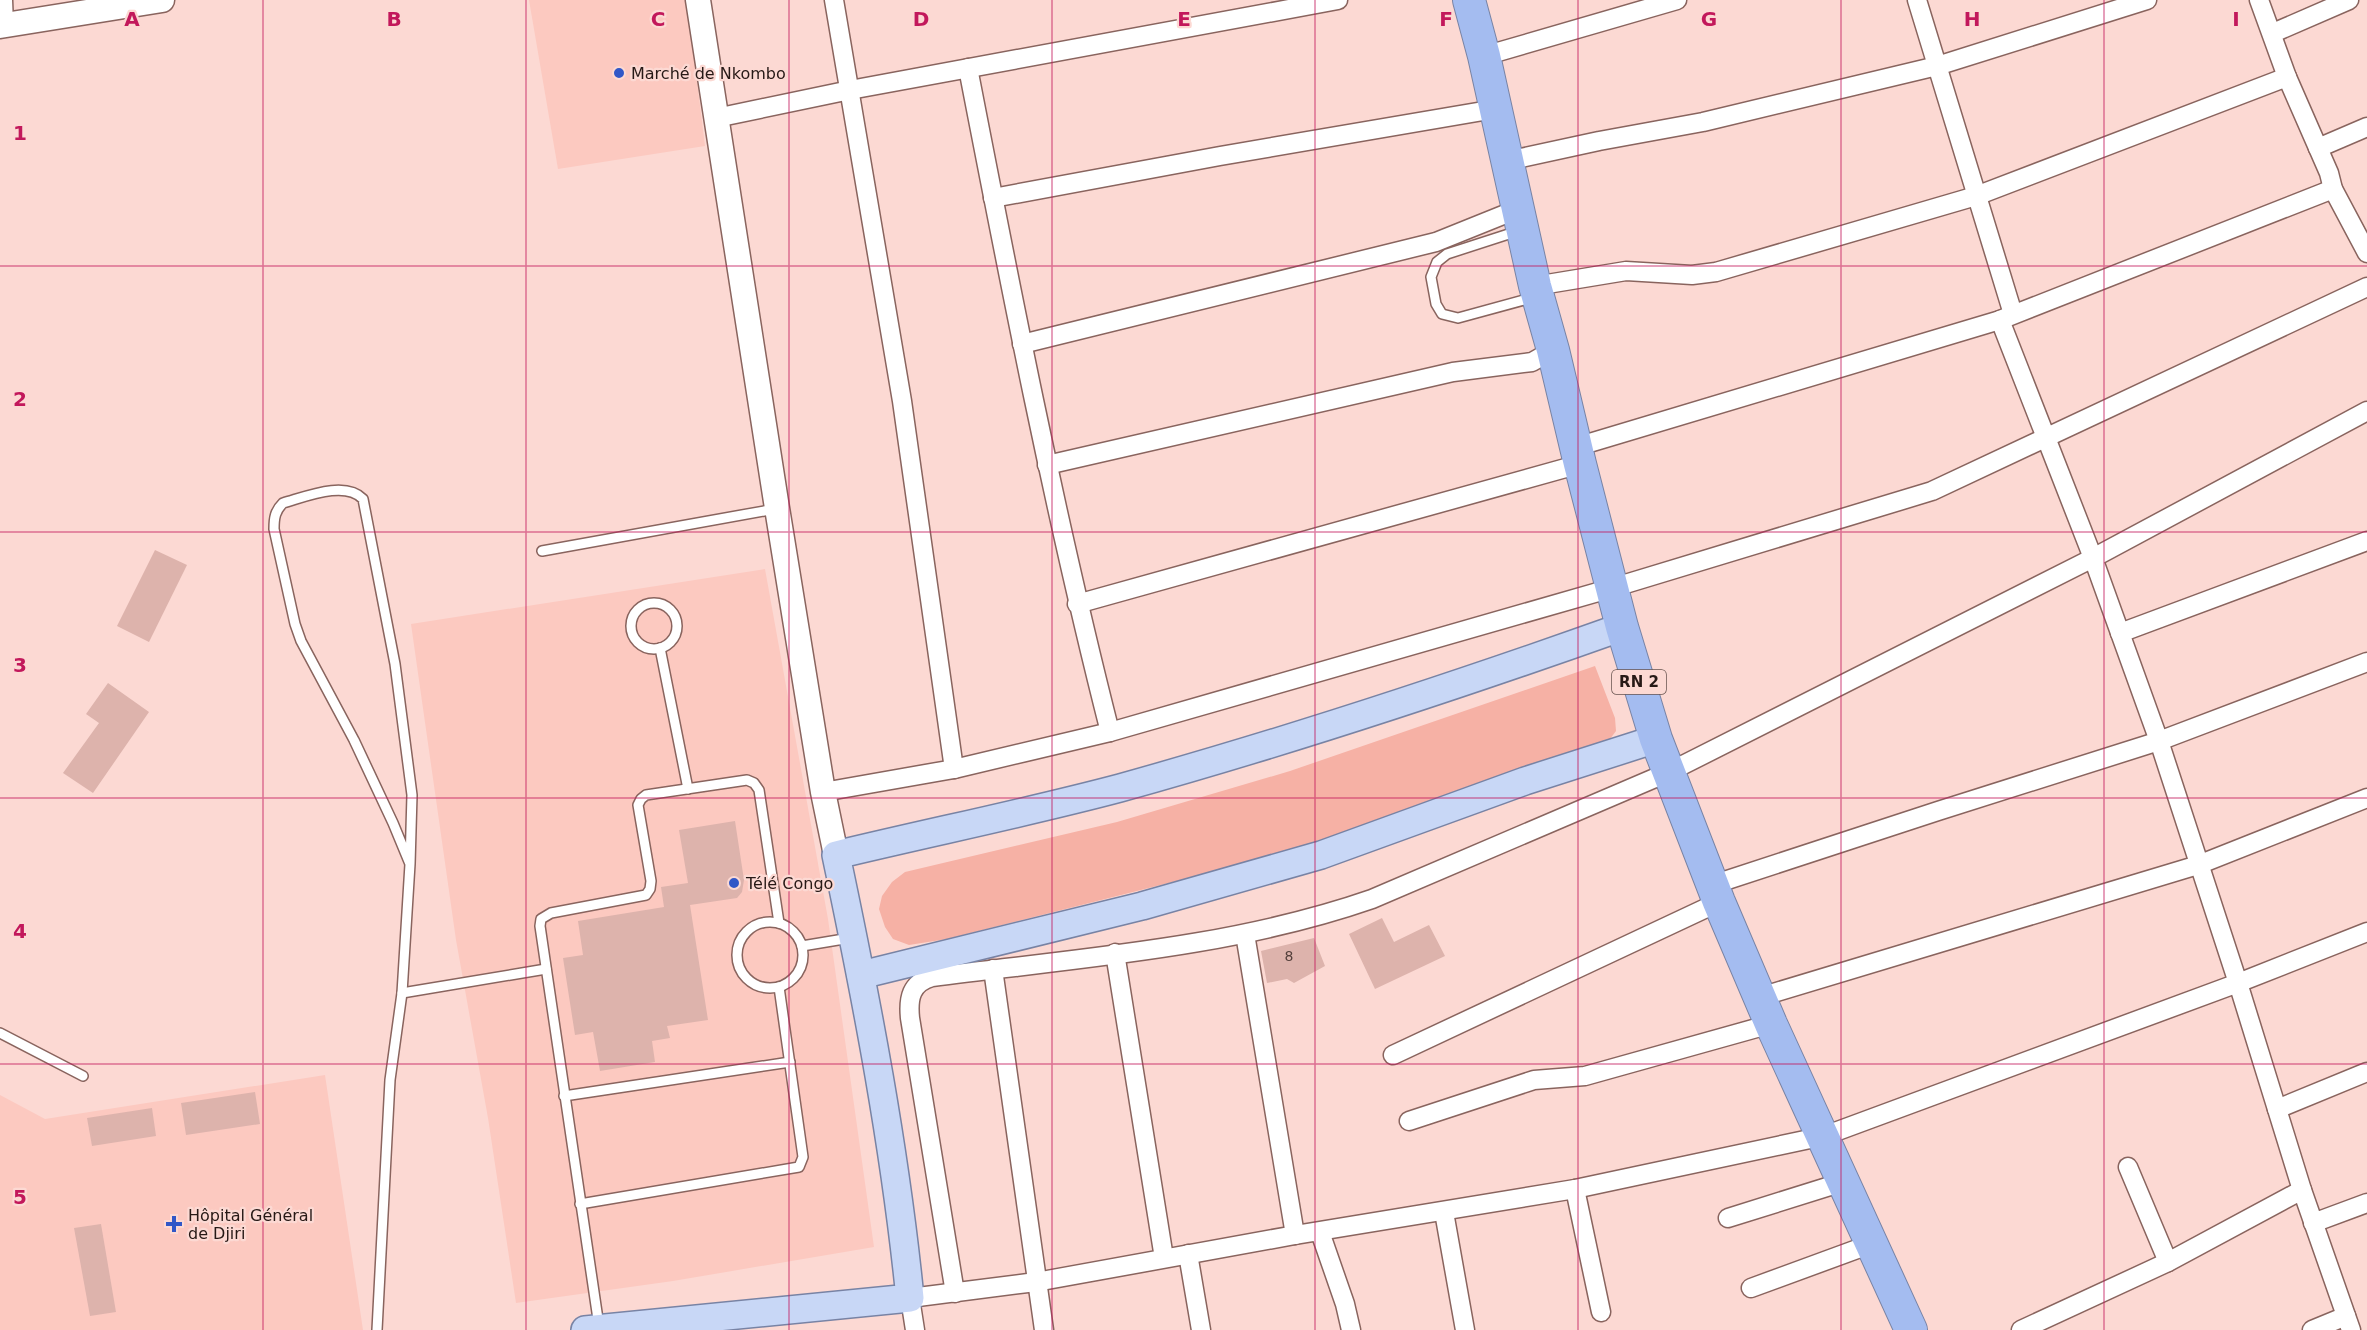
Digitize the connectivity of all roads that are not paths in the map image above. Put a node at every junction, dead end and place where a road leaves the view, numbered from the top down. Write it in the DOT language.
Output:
graph roads {
  1 [pos="3,0"];
  2 [pos="162,0"];
  3 [pos="698,0"];
  4 [pos="834,0"];
  5 [pos="1338,0"];
  6 [pos="1469,0"];
  7 [pos="1677,0"];
  8 [pos="1917,0"];
  9 [pos="2147,0"];
  10 [pos="2259,0"];
  11 [pos="2349,0"];
  12 [pos="2,25"];
  13 [pos="2273,33"];
  14 [pos="1484,56"];
  15 [pos="1937,66"];
  16 [pos="968,68"];
  17 [pos="2287,77"];
  18 [pos="850,90"];
  19 [pos="1495,109"];
  20 [pos="716,118"];
  21 [pos="2367,127"];
  22 [pos="2318,148"];
  23 [pos="1507,161"];
  24 [pos="2333,189"];
  25 [pos="1976,196"];
  26 [pos="993,198"];
  27 [pos="1520,219"];
  28 [pos="2367,253"];
  29 [pos="2367,287"];
  30 [pos="1537,291"];
  31 [pos="2007,317"];
  32 [pos="1022,344"];
  33 [pos="1553,350"];
  34 [pos="2367,411"];
  35 [pos="2045,438"];
  36 [pos="1578,455"];
  37 [pos="1047,465"];
  38 [pos="777,508"];
  39 [pos="2367,541"];
  40 [pos="542,551"];
  41 [pos="2093,558"];
  42 [pos="1612,588"];
  43 [pos="1077,604"];
  44 [pos="1622,627"];
  45 [pos="2120,633"];
  46 [pos="660,648"];
  47 [pos="2367,662"];
  48 [pos="1110,732"];
  49 [pos="1656,739"];
  50 [pos="2159,741"];
  51 [pos="954,769"];
  52 [pos="1669,772"];
  53 [pos="688,789"];
  54 [pos="824,792"];
  55 [pos="2367,798"];
  56 [pos="836,855"];
  57 [pos="410,864"];
  58 [pos="2198,865"];
  59 [pos="1715,893"];
  60 [pos="779,923"];
  61 [pos="2367,932"];
  62 [pos="1245,934"];
  63 [pos="853,937"];
  64 [pos="802,946"];
  65 [pos="1115,953"];
  66 [pos="546,969"];
  67 [pos="993,969"];
  68 [pos="861,975"];
  69 [pos="2238,983"];
  70 [pos="779,987"];
  71 [pos="402,993"];
  72 [pos="1766,1011"];
  73 [pos="0,1033"];
  74 [pos="1393,1055"];
  75 [pos="790,1062"];
  76 [pos="2367,1072"];
  77 [pos="83,1076"];
  78 [pos="564,1096"];
  79 [pos="2277,1109"];
  80 [pos="1409,1121"];
  81 [pos="1824,1136"];
  82 [pos="2128,1167"];
  83 [pos="1844,1182"];
  84 [pos="1575,1189"];
  85 [pos="2302,1190"];
  86 [pos="2367,1203"];
  87 [pos="580,1204"];
  88 [pos="1444,1212"];
  89 [pos="1728,1218"];
  90 [pos="2313,1223"];
  91 [pos="1320,1232"];
  92 [pos="1295,1235"];
  93 [pos="1871,1244"];
  94 [pos="1188,1254"];
  95 [pos="1164,1258"];
  96 [pos="2168,1262"];
  97 [pos="1036,1282"];
  98 [pos="1751,1288"];
  99 [pos="955,1293"];
  100 [pos="910,1298"];
  101 [pos="1601,1312"];
  102 [pos="2348,1323"];
  103 [pos="592,1329"];
  104 [pos="377,1330"];
  105 [pos="915,1330"];
  106 [pos="1044,1330"];
  107 [pos="1201,1330"];
  108 [pos="1351,1330"];
  109 [pos="1465,1330"];
  110 [pos="1911,1330"];
  111 [pos="2021,1330"];
  112 [pos="2312,1330"];
  1 -- 12 [label="street"];
  2 -- 12 [label="street"];
  3 -- 20 [label="street"];
  4 -- 18 [label="street"];
  5 -- 16 [label="street"];
  6 -- 14 [label="highway, RN 2"];
  7 -- 14 [label="street"];
  8 -- 15 [label="street"];
  9 -- 15 [label="street"];
  10 -- 13 [label="street"];
  11 -- 13 [label="street"];
  13 -- 17 [label="street"];
  14 -- 19 [label="highway, RN 2"];
  15 -- 23 [label="street"];
  15 -- 25 [label="street"];
  16 -- 18 [label="street"];
  16 -- 26 [label="street"];
  17 -- 22 [label="street"];
  17 -- 25 [label="street"];
  18 -- 20 [label="street"];
  18 -- 51 [label="street"];
  19 -- 23 [label="highway, RN 2"];
  19 -- 26 [label="street"];
  20 -- 38 [label="street"];
  21 -- 22 [label="street"];
  22 -- 24 [label="street"];
  23 -- 27 [label="highway, RN 2"];
  24 -- 28 [label="street"];
  24 -- 31 [label="street"];
  25 -- 30 [label="street"];
  25 -- 31 [label="street"];
  26 -- 32 [label="street"];
  27 -- 30 [label="highway, RN 2"];
  27 -- 30 [label="lane"];
  27 -- 32 [label="street"];
  29 -- 35 [label="street"];
  30 -- 33 [label="highway, RN 2"];
  31 -- 35 [label="street"];
  31 -- 36 [label="street"];
  32 -- 37 [label="street"];
  33 -- 36 [label="highway, RN 2"];
  33 -- 37 [label="street"];
  34 -- 41 [label="street"];
  35 -- 41 [label="street"];
  35 -- 42 [label="street"];
  36 -- 42 [label="highway, RN 2"];
  36 -- 43 [label="street"];
  37 -- 43 [label="street"];
  38 -- 40 [label="lane"];
  38 -- 54 [label="street"];
  39 -- 45 [label="street"];
  41 -- 45 [label="street"];
  41 -- 52 [label="street"];
  42 -- 44 [label="highway, RN 2"];
  42 -- 48 [label="street"];
  43 -- 48 [label="street"];
  44 -- 49 [label="highway, RN 2"];
  44 -- 56 [label="main road"];
  45 -- 50 [label="street"];
  46 -- 46 [label="lane"];
  46 -- 53 [label="lane"];
  47 -- 50 [label="street"];
  48 -- 51 [label="street"];
  49 -- 52 [label="highway, RN 2"];
  49 -- 68 [label="main road"];
  50 -- 58 [label="street"];
  50 -- 59 [label="street"];
  51 -- 54 [label="street"];
  52 -- 59 [label="highway, RN 2"];
  52 -- 62 [label="street"];
  53 -- 60 [label="lane"];
  53 -- 66 [label="lane"];
  54 -- 56 [label="street"];
  55 -- 58 [label="street"];
  56 -- 63 [label="main road"];
  57 -- 57 [label="lane"];
  57 -- 71 [label="lane"];
  58 -- 69 [label="street"];
  58 -- 72 [label="street"];
  59 -- 72 [label="highway, RN 2"];
  59 -- 74 [label="street"];
  60 -- 64 [label="lane"];
  60 -- 70 [label="lane"];
  61 -- 69 [label="street"];
  62 -- 65 [label="street"];
  62 -- 92 [label="street"];
  63 -- 64 [label="lane"];
  63 -- 68 [label="main road"];
  64 -- 70 [label="lane"];
  65 -- 67 [label="street"];
  65 -- 95 [label="street"];
  66 -- 71 [label="lane"];
  66 -- 78 [label="lane"];
  67 -- 97 [label="street"];
  67 -- 99 [label="street"];
  68 -- 100 [label="main road"];
  69 -- 79 [label="street"];
  69 -- 81 [label="street"];
  70 -- 75 [label="lane"];
  71 -- 104 [label="lane"];
  72 -- 80 [label="street"];
  72 -- 81 [label="highway, RN 2"];
  73 -- 77 [label="lane"];
  75 -- 78 [label="lane"];
  75 -- 87 [label="lane"];
  76 -- 79 [label="street"];
  78 -- 87 [label="lane"];
  79 -- 85 [label="street"];
  81 -- 83 [label="highway, RN 2"];
  81 -- 84 [label="street"];
  82 -- 96 [label="street"];
  83 -- 89 [label="street"];
  83 -- 93 [label="highway, RN 2"];
  84 -- 88 [label="street"];
  84 -- 101 [label="street"];
  85 -- 90 [label="street"];
  85 -- 96 [label="street"];
  86 -- 90 [label="street"];
  87 -- 103 [label="lane"];
  88 -- 91 [label="street"];
  88 -- 109 [label="street"];
  90 -- 102 [label="street"];
  91 -- 92 [label="street"];
  91 -- 108 [label="street"];
  92 -- 94 [label="street"];
  93 -- 98 [label="street"];
  93 -- 110 [label="highway, RN 2"];
  94 -- 95 [label="street"];
  94 -- 107 [label="street"];
  95 -- 97 [label="street"];
  96 -- 111 [label="street"];
  97 -- 99 [label="street"];
  97 -- 106 [label="street"];
  99 -- 100 [label="street"];
  100 -- 103 [label="main road"];
  100 -- 105 [label="street"];
  102 -- 112 [label="street"];
}
